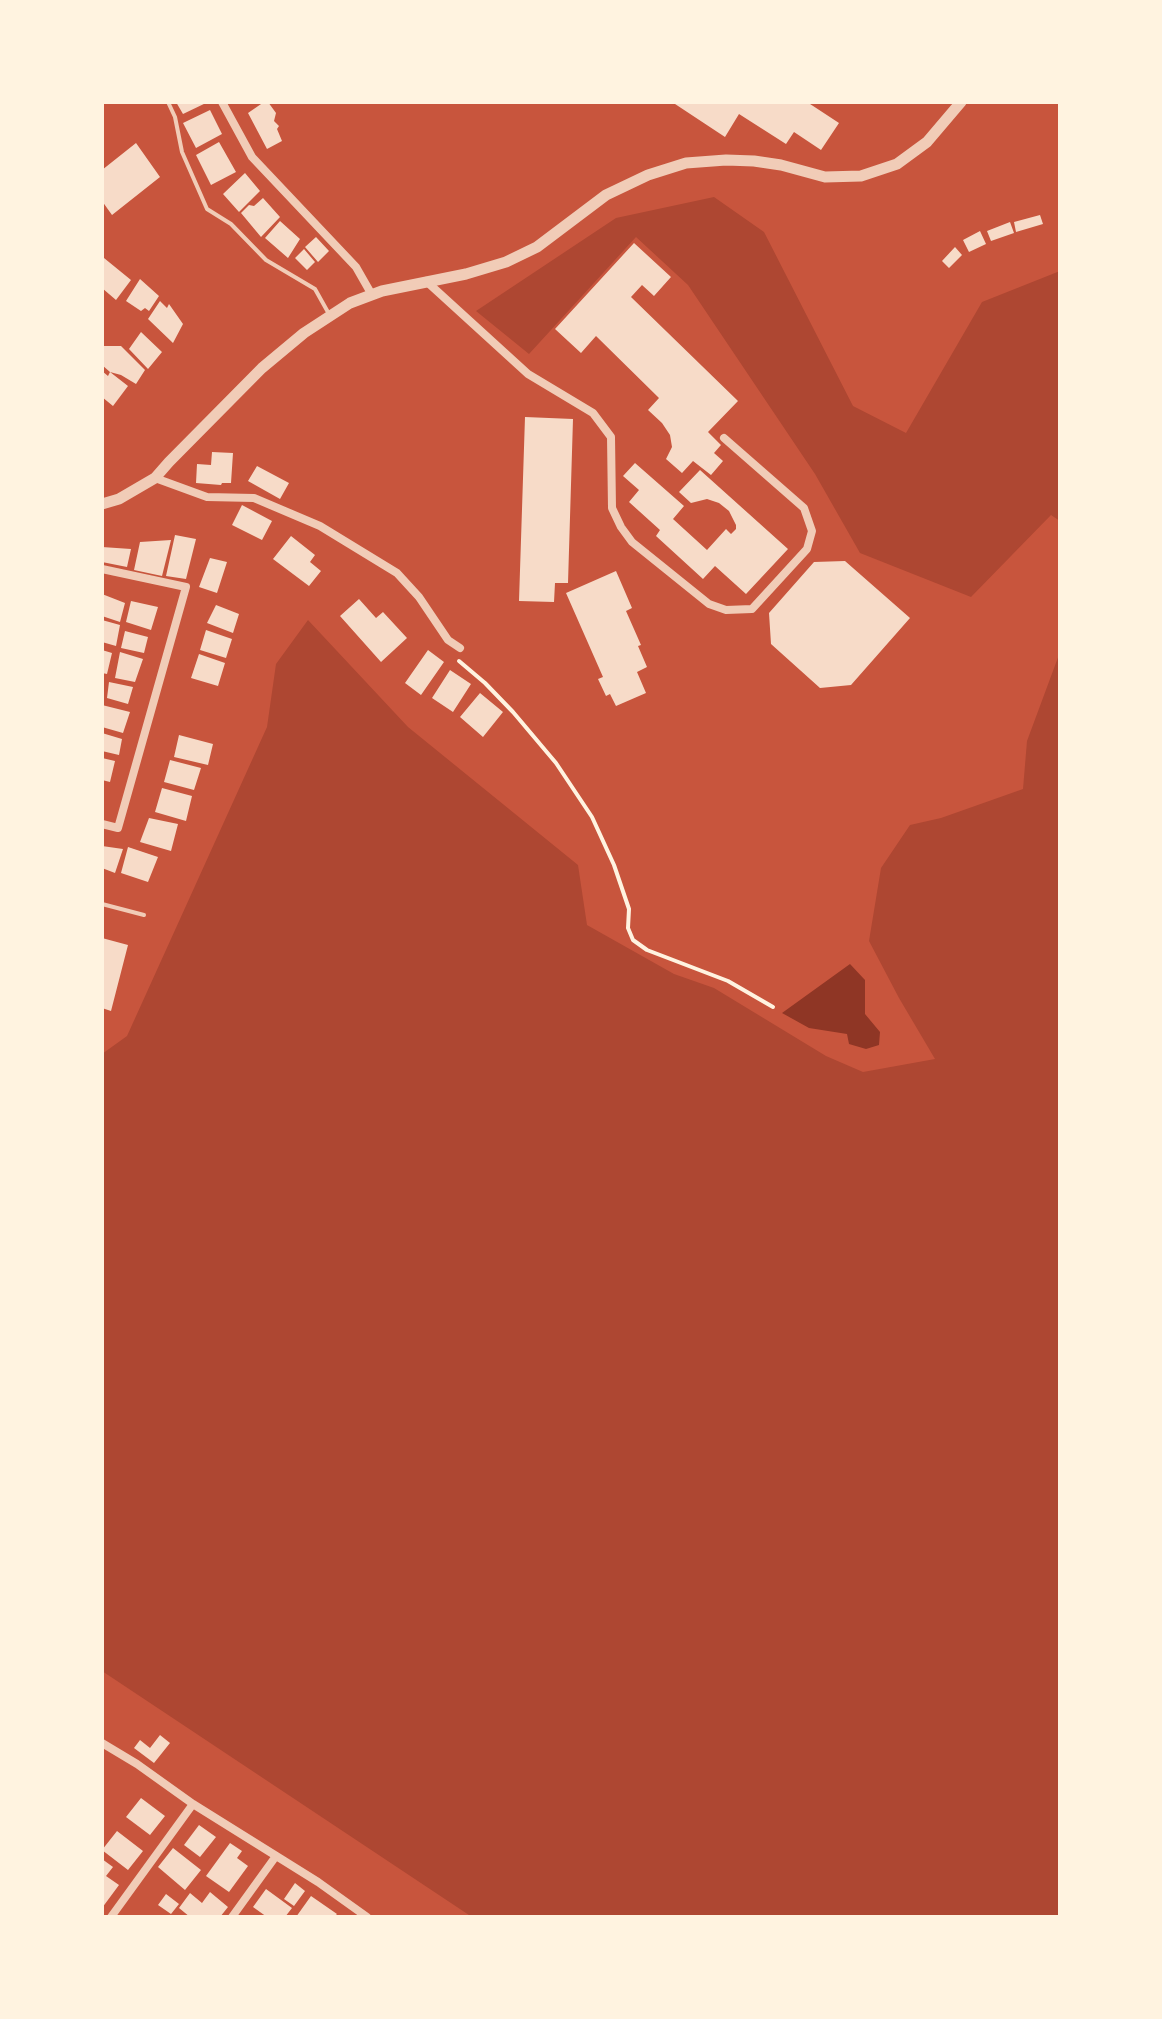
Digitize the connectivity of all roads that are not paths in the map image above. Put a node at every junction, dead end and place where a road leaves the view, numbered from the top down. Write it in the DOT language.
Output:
graph roads {
  1 [pos="168,102"];
  2 [pos="222,102"];
  3 [pos="961,102"];
  4 [pos="426,281"];
  5 [pos="372,295"];
  6 [pos="331,316"];
  7 [pos="724,438"];
  8 [pos="155,478"];
  9 [pos="102,504"];
  10 [pos="102,569"];
  11 [pos="460,648"];
  12 [pos="102,824"];
  13 [pos="102,904"];
  14 [pos="144,915"];
  15 [pos="103,1746"];
  16 [pos="193,1804"];
  17 [pos="276,1856"];
  18 [pos="355,1908"];
  19 [pos="111,1917"];
  20 [pos="232,1917"];
  21 [pos="348,1917"];
  22 [pos="367,1917"];
  1 -- 6 [label="lane"];
  2 -- 5 [label="street"];
  3 -- 4 [label="street"];
  4 -- 5 [label="street"];
  4 -- 7 [label="street"];
  5 -- 6 [label="street"];
  6 -- 8 [label="street"];
  8 -- 9 [label="street"];
  8 -- 11 [label="street"];
  10 -- 12 [label="street"];
  13 -- 14 [label="lane"];
  15 -- 16 [label="street"];
  16 -- 17 [label="street"];
  16 -- 19 [label="street"];
  17 -- 18 [label="street"];
  17 -- 20 [label="street"];
  18 -- 21 [label="street"];
  18 -- 22 [label="street"];
}
